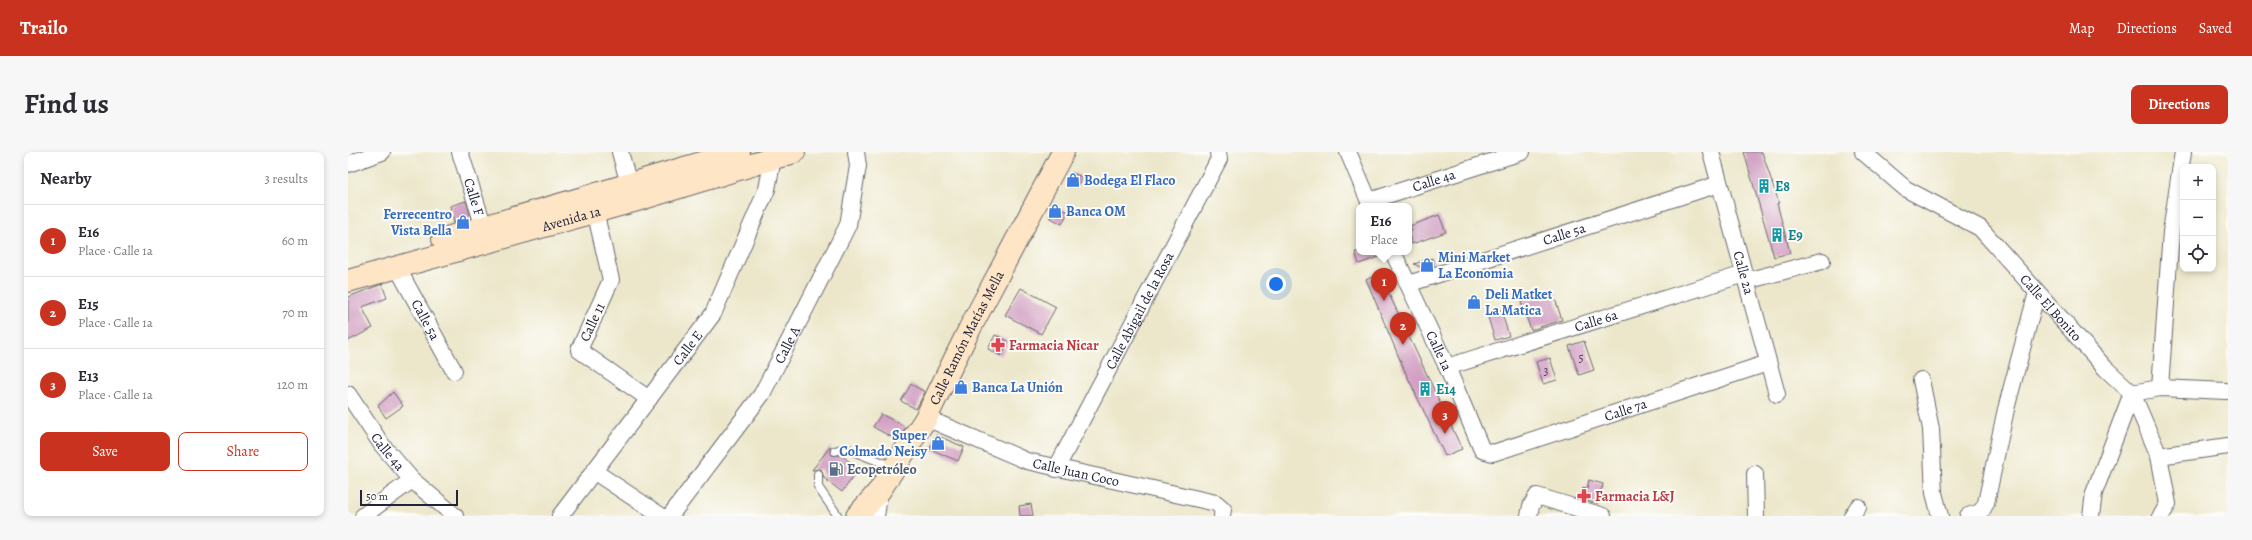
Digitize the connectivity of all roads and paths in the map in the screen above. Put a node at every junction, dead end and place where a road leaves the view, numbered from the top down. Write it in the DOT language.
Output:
graph roads {
  1 [pos="460,152"];
  2 [pos="620,152"];
  3 [pos="739,152"];
  4 [pos="856,152"];
  5 [pos="1063,152"];
  6 [pos="1218,152"];
  7 [pos="1348,152"];
  8 [pos="1522,152"];
  9 [pos="1711,152"];
  10 [pos="1863,152"];
  11 [pos="2184,152"];
  12 [pos="374,153"];
  13 [pos="783,155"];
  14 [pos="348,164"];
  15 [pos="1719,184"];
  16 [pos="632,193"];
  17 [pos="1370,203"];
  18 [pos="595,211"];
  19 [pos="486,235"];
  20 [pos="1394,255"];
  21 [pos="1822,261"];
  22 [pos="348,266"];
  23 [pos="397,268"];
  24 [pos="1745,277"];
  25 [pos="348,281"];
  26 [pos="1408,284"];
  27 [pos="2037,292"];
  28 [pos="1768,363"];
  29 [pos="1447,367"];
  30 [pos="454,371"];
  31 [pos="1921,380"];
  32 [pos="2160,388"];
  33 [pos="2226,390"];
  34 [pos="2132,393"];
  35 [pos="348,394"];
  36 [pos="1777,394"];
  37 [pos="649,399"];
  38 [pos="926,418"];
  39 [pos="2228,446"];
  40 [pos="1482,450"];
  41 [pos="835,451"];
  42 [pos="2159,456"];
  43 [pos="896,468"];
  44 [pos="1056,469"];
  45 [pos="595,472"];
  46 [pos="818,474"];
  47 [pos="1755,474"];
  48 [pos="412,480"];
  49 [pos="880,490"];
  50 [pos="363,516"];
  51 [pos="456,516"];
  52 [pos="560,516"];
  53 [pos="661,516"];
  54 [pos="670,516"];
  55 [pos="838,516"];
  56 [pos="857,516"];
  57 [pos="876,516"];
  58 [pos="1222,516"];
  59 [pos="1529,516"];
  60 [pos="1603,516"];
  61 [pos="1756,516"];
  62 [pos="1940,516"];
  63 [pos="1968,516"];
  64 [pos="2091,516"];
  65 [pos="2161,516"];
  1 -- 19 [label="street, Calle F"];
  2 -- 16 [label="street"];
  3 -- 16 [label="main road, Avenida 1a"];
  4 -- 54 [label="street, Calle A"];
  5 -- 38 [label="main road, Calle Ramón Matías Mella"];
  6 -- 44 [label="street, Calle Abigail de la Rosa"];
  7 -- 17 [label="street"];
  8 -- 17 [label="street, Calle 4a"];
  9 -- 15 [label="street, Calle 2a"];
  10 -- 27 [label="street, Calle El Bonito"];
  11 -- 32 [label="street"];
  12 -- 14 [label="street"];
  13 -- 16 [label="main road, Avenida 1a"];
  13 -- 37 [label="street, Calle E"];
  15 -- 24 [label="street, Calle 2a"];
  15 -- 26 [label="street, Calle 5a"];
  16 -- 18 [label="main road, Avenida 1a"];
  16 -- 19 [label="main road, Avenida 1a"];
  18 -- 19 [label="main road, Avenida 1a"];
  18 -- 37 [label="street, Calle 11"];
  19 -- 22 [label="main road, Avenida 1a"];
  19 -- 23 [label="main road, Avenida 1a"];
  20 -- 26 [label="street, Calle 1a"];
  21 -- 24 [label="street, Calle 6a"];
  23 -- 25 [label="main road, Avenida 1a"];
  23 -- 30 [label="street, Calle 5a"];
  24 -- 28 [label="street, Calle 2a"];
  24 -- 29 [label="street, Calle 6a"];
  26 -- 29 [label="street, Calle 1a"];
  27 -- 34 [label="street, Calle El Bonito"];
  27 -- 63 [label="street"];
  28 -- 36 [label="street, Calle 2a"];
  28 -- 40 [label="street, Calle 7a"];
  29 -- 40 [label="street, Calle 1a"];
  31 -- 62 [label="street"];
  32 -- 33 [label="street"];
  32 -- 34 [label="street"];
  34 -- 42 [label="street"];
  34 -- 64 [label="street"];
  35 -- 48 [label="street, Calle 4a"];
  37 -- 45 [label="street, Calle E"];
  38 -- 43 [label="main road, Calle Ramón Matías Mella"];
  38 -- 44 [label="street, Calle Juan Coco"];
  39 -- 42 [label="street"];
  41 -- 43 [label="lane"];
  42 -- 65 [label="street"];
  43 -- 49 [label="main road, Calle Ramón Matías Mella"];
  44 -- 58 [label="street, Calle Juan Coco"];
  45 -- 52 [label="street, Calle E"];
  45 -- 53 [label="street"];
  46 -- 55 [label="lane"];
  47 -- 61 [label="street"];
  48 -- 50 [label="street"];
  48 -- 51 [label="street, Calle 4a"];
  49 -- 56 [label="main road, Calle Ramón Matías Mella"];
  49 -- 57 [label="street"];
  59 -- 60 [label="street"];
}
